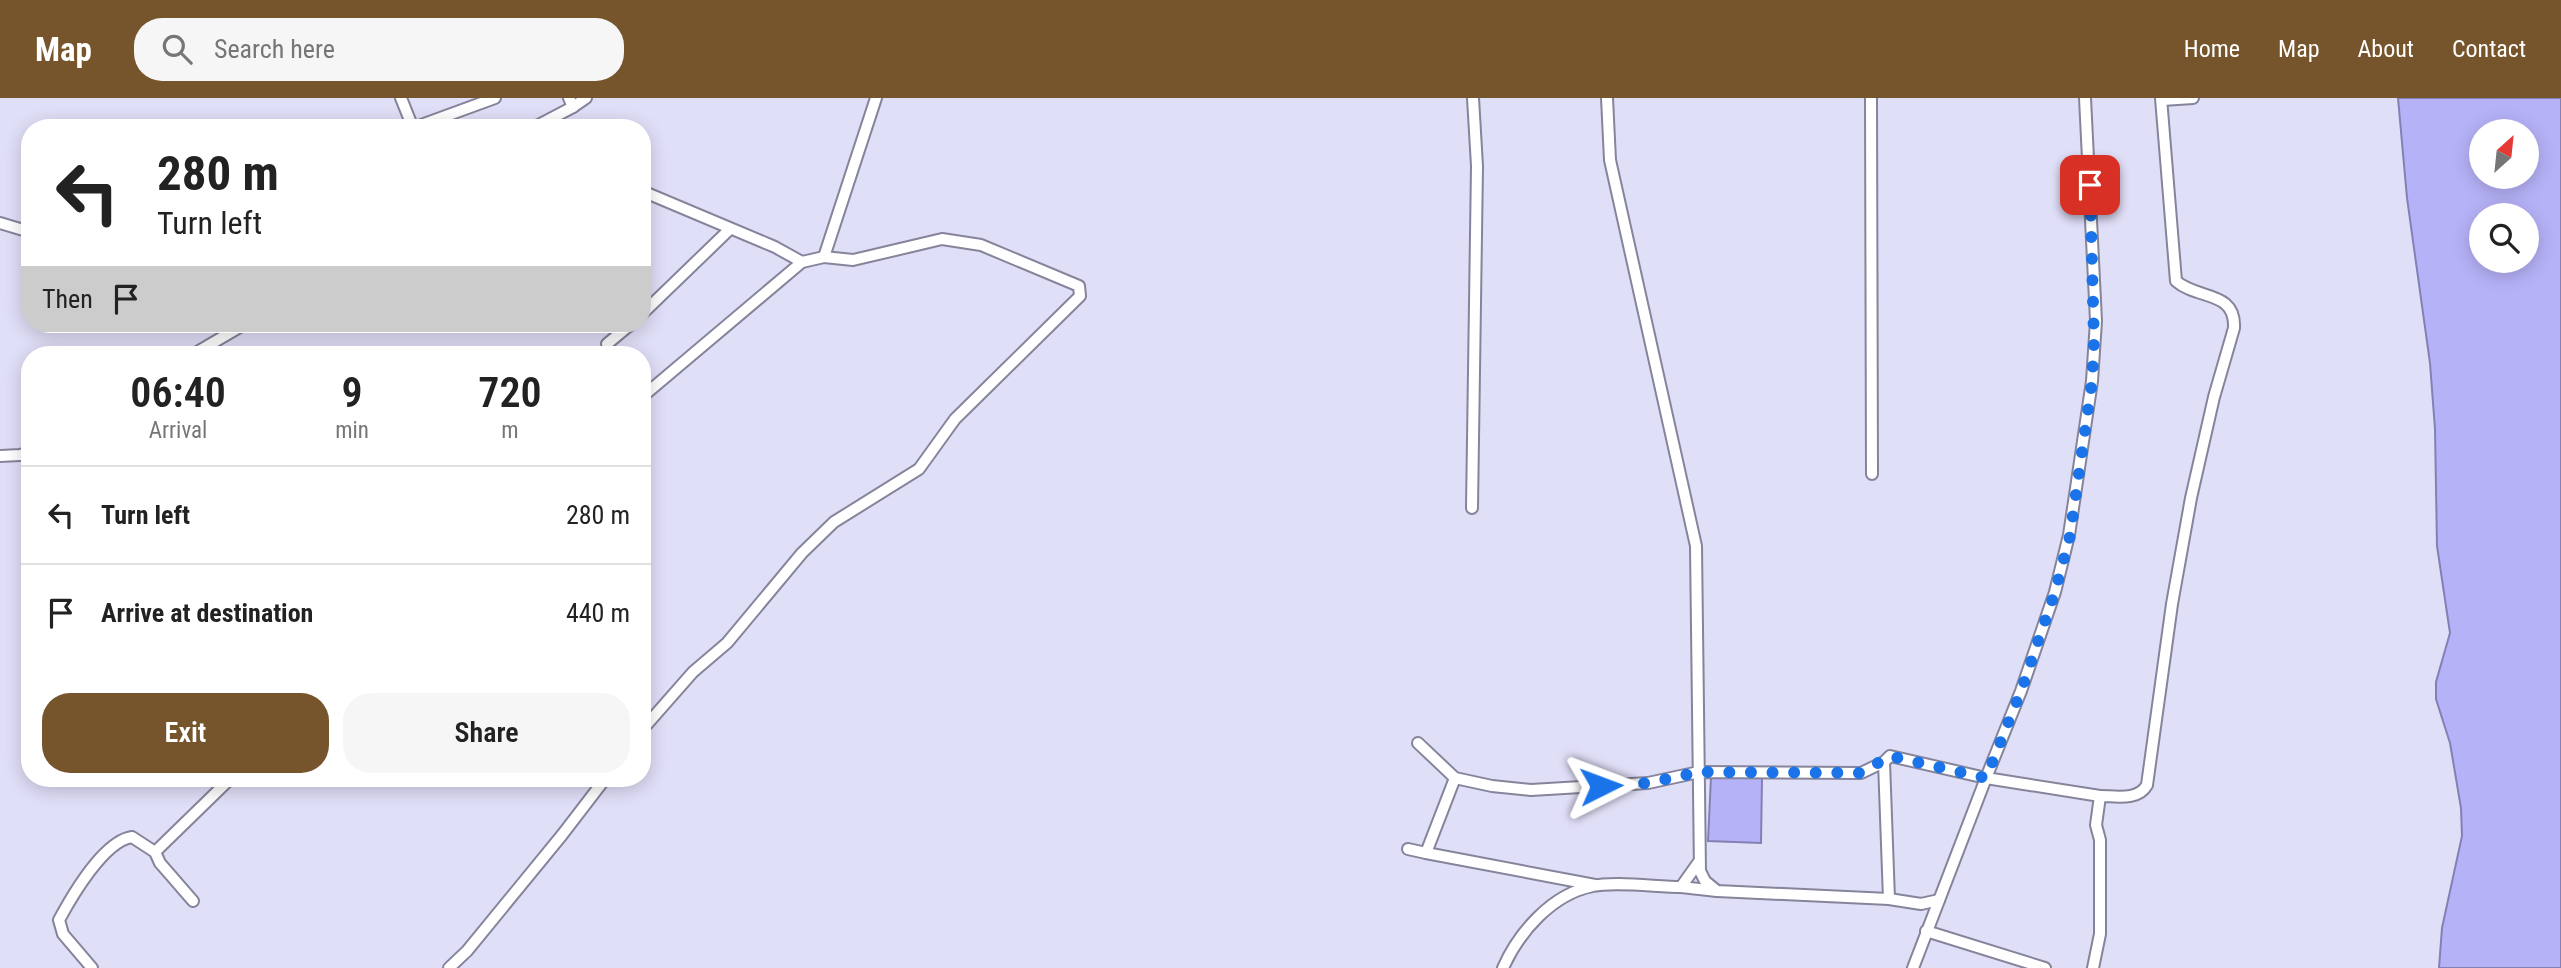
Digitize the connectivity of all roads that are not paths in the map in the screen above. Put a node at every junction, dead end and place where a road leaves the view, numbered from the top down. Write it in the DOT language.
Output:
graph roads {
  1 [pos="401,98"];
  2 [pos="495,98"];
  3 [pos="586,98"];
  4 [pos="876,98"];
  5 [pos="1473,98"];
  6 [pos="1607,98"];
  7 [pos="1871,98"];
  8 [pos="2085,98"];
  9 [pos="2193,98"];
  10 [pos="2162,99"];
  11 [pos="571,103"];
  12 [pos="409,119"];
  13 [pos="438,119"];
  14 [pos="548,119"];
  15 [pos="651,195"];
  16 [pos="0,223"];
  17 [pos="21,229"];
  18 [pos="730,229"];
  19 [pos="824,257"];
  20 [pos="802,262"];
  21 [pos="651,305"];
  22 [pos="230,333"];
  23 [pos="620,333"];
  24 [pos="607,344"];
  25 [pos="207,346"];
  26 [pos="651,389"];
  27 [pos="21,455"];
  28 [pos="0,456"];
  29 [pos="1872,474"];
  30 [pos="1472,508"];
  31 [pos="651,720"];
  32 [pos="1418,743"];
  33 [pos="1884,762"];
  34 [pos="1699,772"];
  35 [pos="1455,778"];
  36 [pos="1986,778"];
  37 [pos="222,787"];
  38 [pos="599,787"];
  39 [pos="2100,796"];
  40 [pos="1408,849"];
  41 [pos="155,852"];
  42 [pos="1426,853"];
  43 [pos="1698,863"];
  44 [pos="1595,885"];
  45 [pos="1681,887"];
  46 [pos="1717,891"];
  47 [pos="1889,899"];
  48 [pos="1939,900"];
  49 [pos="193,901"];
  50 [pos="1926,931"];
  51 [pos="92,968"];
  52 [pos="449,968"];
  53 [pos="1503,968"];
  54 [pos="1913,968"];
  55 [pos="2045,968"];
  56 [pos="2093,968"];
  1 -- 12 [label="street"];
  2 -- 13 [label="street"];
  3 -- 11 [label="street"];
  4 -- 19 [label="street"];
  5 -- 30 [label="street"];
  6 -- 34 [label="street"];
  7 -- 29 [label="street"];
  8 -- 36 [label="street"];
  9 -- 10 [label="street"];
  10 -- 39 [label="street"];
  11 -- 14 [label="street"];
  15 -- 18 [label="street"];
  16 -- 17 [label="street"];
  18 -- 20 [label="street"];
  18 -- 21 [label="street"];
  19 -- 20 [label="street"];
  19 -- 31 [label="street"];
  20 -- 26 [label="street"];
  22 -- 25 [label="street"];
  23 -- 24 [label="street"];
  27 -- 28 [label="street"];
  32 -- 35 [label="street"];
  33 -- 34 [label="street"];
  33 -- 36 [label="street"];
  33 -- 47 [label="street"];
  34 -- 35 [label="street"];
  34 -- 43 [label="street"];
  35 -- 42 [label="street"];
  36 -- 39 [label="street"];
  36 -- 48 [label="street"];
  37 -- 41 [label="street"];
  38 -- 52 [label="street"];
  39 -- 56 [label="street"];
  40 -- 42 [label="street"];
  41 -- 49 [label="street"];
  41 -- 51 [label="street"];
  42 -- 44 [label="street"];
  43 -- 45 [label="street"];
  43 -- 46 [label="street"];
  44 -- 45 [label="street"];
  44 -- 53 [label="street"];
  45 -- 46 [label="street"];
  46 -- 47 [label="street"];
  47 -- 48 [label="street"];
  48 -- 50 [label="street"];
  50 -- 54 [label="street"];
  50 -- 55 [label="street"];
}
